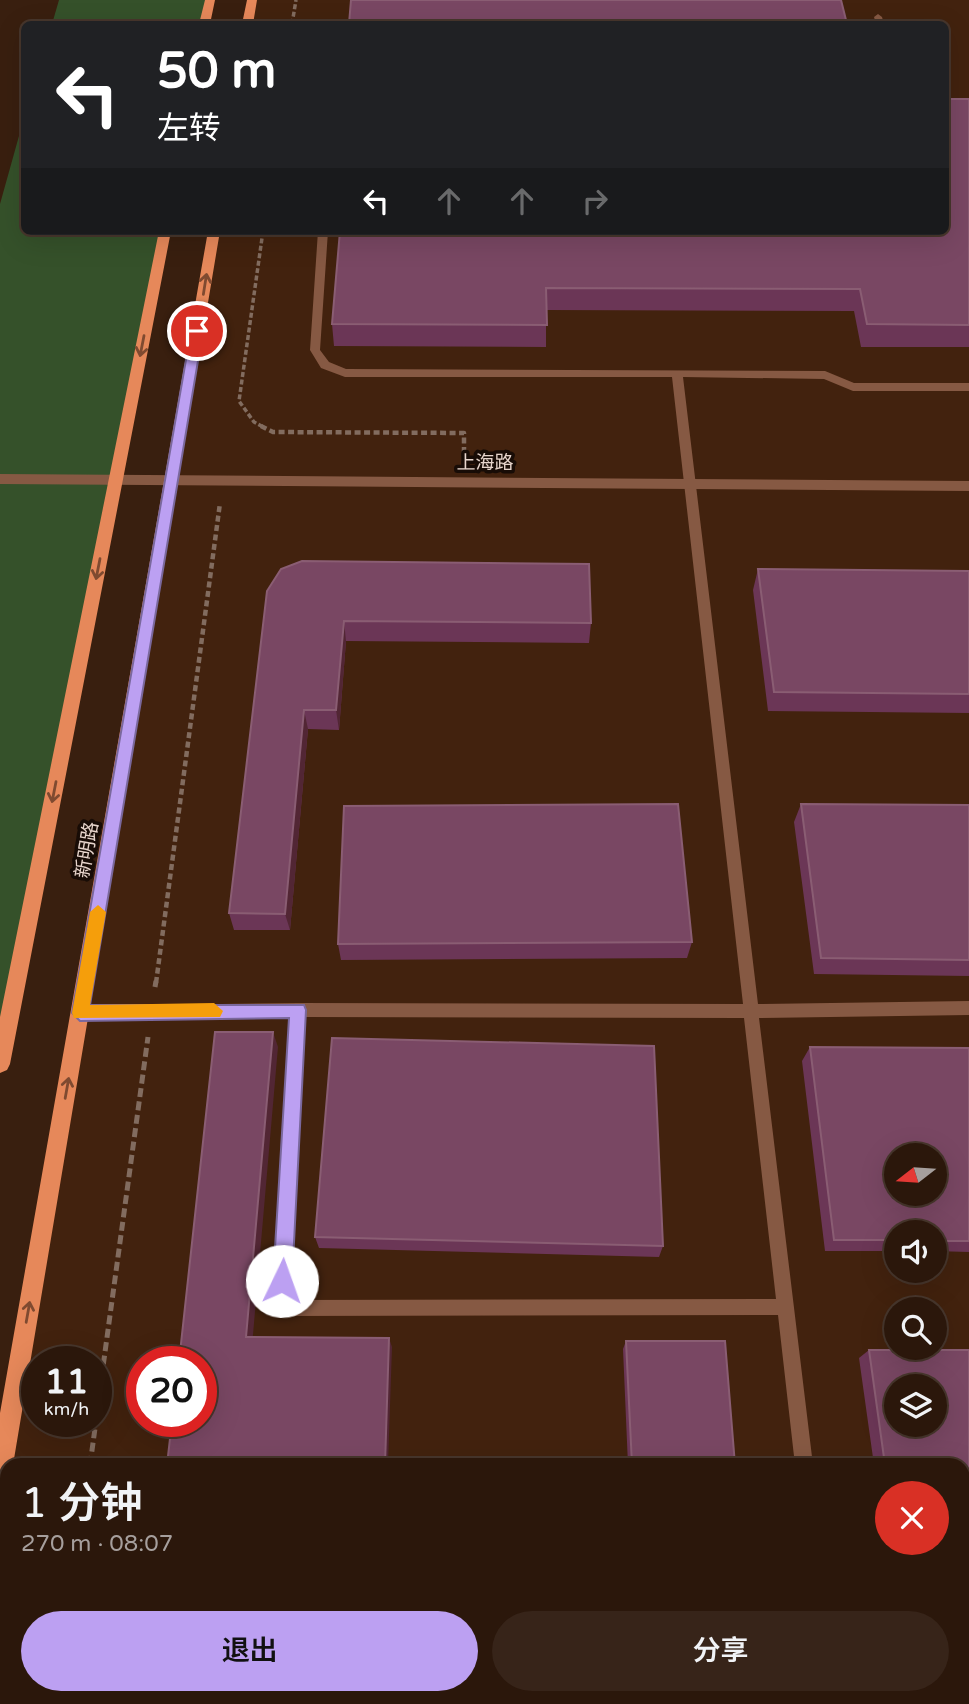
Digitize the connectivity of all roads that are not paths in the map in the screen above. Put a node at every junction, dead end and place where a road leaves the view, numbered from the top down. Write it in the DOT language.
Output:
graph roads {
  1 [pos="210,0"];
  2 [pos="252,0"];
  3 [pos="206,21"];
  4 [pos="248,21"];
  5 [pos="164,235"];
  6 [pos="213,235"];
  7 [pos="323,235"];
  8 [pos="677,373"];
  9 [pos="969,387"];
  10 [pos="0,479"];
  11 [pos="116,480"];
  12 [pos="172,481"];
  13 [pos="690,484"];
  14 [pos="969,486"];
  15 [pos="969,1008"];
  16 [pos="298,1010"];
  17 [pos="751,1011"];
  18 [pos="80,1013"];
  19 [pos="0,1064"];
  20 [pos="786,1307"];
  21 [pos="3,1458"];
  22 [pos="803,1458"];
  1 -- 3 [label="main road"];
  2 -- 4 [label="main road"];
  5 -- 11 [label="main road, one-way"];
  12 -- 6 [label="main road, 新明路, one-way"];
  7 -- 8 [label="lane"];
  8 -- 9 [label="lane"];
  8 -- 13 [label="lane"];
  10 -- 11 [label="street, 上海路"];
  11 -- 12 [label="street, 上海路"];
  11 -- 19 [label="main road, one-way"];
  12 -- 13 [label="street, 上海路"];
  12 -- 18 [label="main road, 新明路"];
  13 -- 14 [label="street, 上海路"];
  13 -- 17 [label="lane"];
  15 -- 17 [label="lane"];
  16 -- 17 [label="lane"];
  16 -- 18 [label="lane"];
  16 -- 20 [label="lane"];
  17 -- 20 [label="lane"];
  21 -- 18 [label="main road, 新明路, one-way"];
  20 -- 22 [label="lane"];
}
